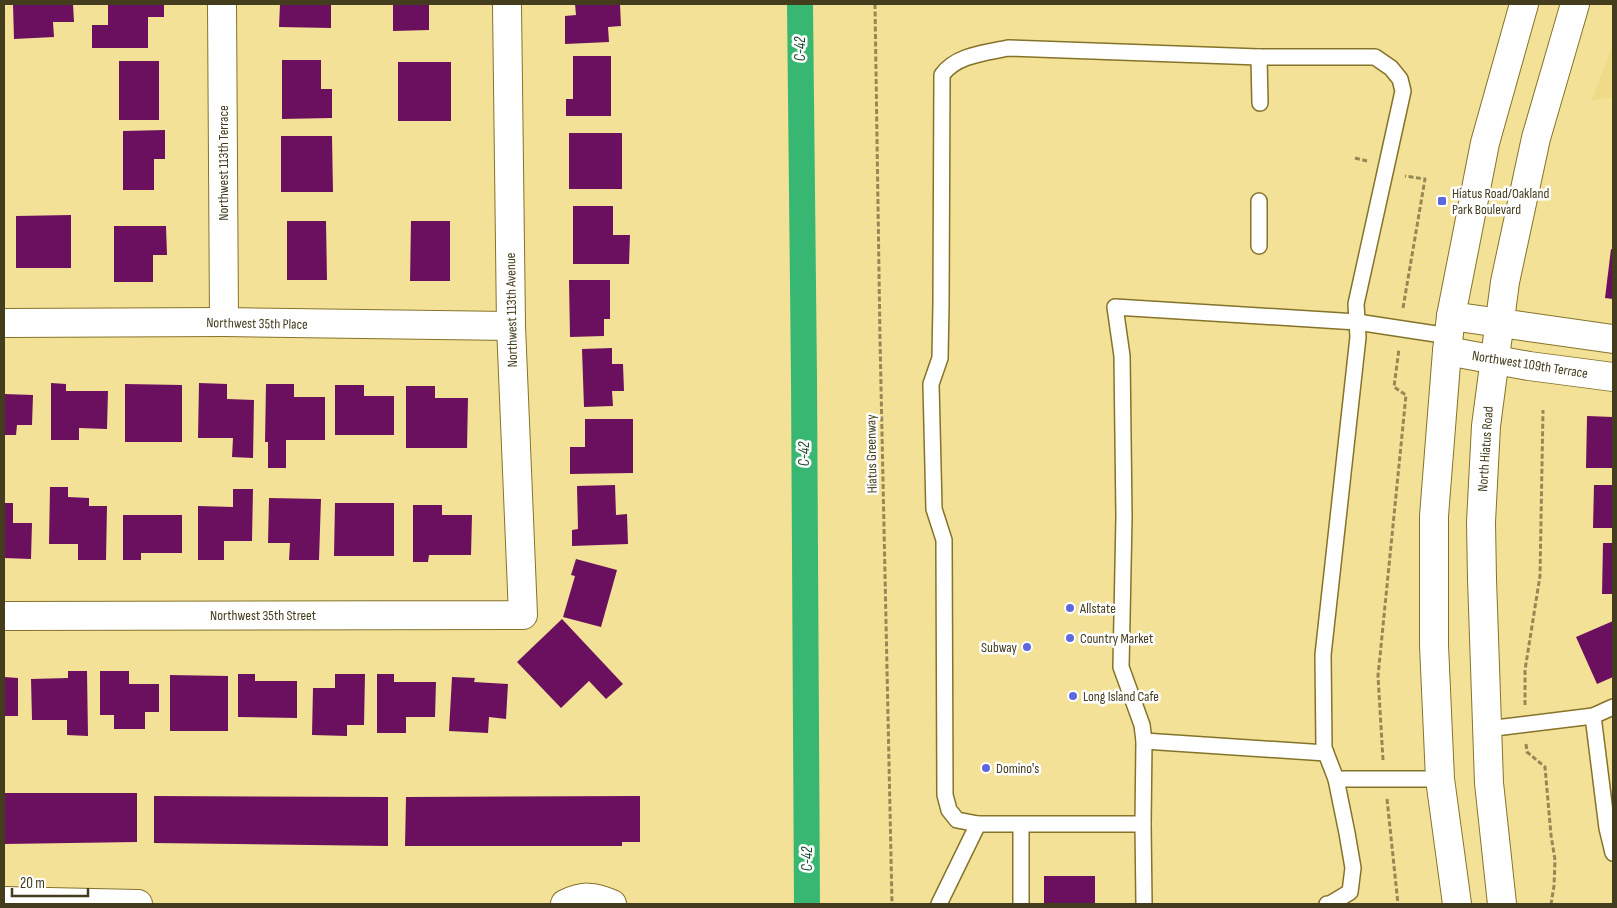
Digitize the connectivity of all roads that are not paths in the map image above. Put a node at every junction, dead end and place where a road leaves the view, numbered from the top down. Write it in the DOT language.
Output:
graph roads {
  1 [pos="222,4"];
  2 [pos="506,4"];
  3 [pos="1524,4"];
  4 [pos="1576,4"];
  5 [pos="1259,57"];
  6 [pos="1260,103"];
  7 [pos="1259,201"];
  8 [pos="1259,246"];
  9 [pos="224,322"];
  10 [pos="1357,322"];
  11 [pos="4,323"];
  12 [pos="1499,323"];
  13 [pos="511,326"];
  14 [pos="1449,334"];
  15 [pos="1613,339"];
  16 [pos="1495,359"];
  17 [pos="1613,377"];
  18 [pos="523,615"];
  19 [pos="4,616"];
  20 [pos="1613,707"];
  21 [pos="1593,716"];
  22 [pos="1487,729"];
  23 [pos="1144,741"];
  24 [pos="1326,753"];
  25 [pos="1336,779"];
  26 [pos="1440,779"];
  27 [pos="978,824"];
  28 [pos="1021,824"];
  29 [pos="1142,824"];
  30 [pos="1613,853"];
  31 [pos="15,902"];
  32 [pos="138,904"];
  33 [pos="565,904"];
  34 [pos="612,904"];
  35 [pos="939,904"];
  36 [pos="1021,904"];
  37 [pos="1144,904"];
  38 [pos="1329,904"];
  39 [pos="1457,904"];
  40 [pos="1502,904"];
  1 -- 9 [label="street, Northwest 113th Terrace"];
  2 -- 13 [label="street, Northwest 113th Avenue"];
  3 -- 14 [label="street"];
  4 -- 12 [label="street, North Hiatus Road"];
  5 -- 6 [label="lane"];
  5 -- 10 [label="lane"];
  5 -- 27 [label="lane"];
  7 -- 8 [label="lane"];
  9 -- 11 [label="street, Northwest 35th Place"];
  9 -- 13 [label="street, Northwest 35th Place"];
  10 -- 14 [label="lane"];
  10 -- 23 [label="lane"];
  10 -- 24 [label="lane"];
  12 -- 14 [label="street"];
  12 -- 15 [label="street"];
  12 -- 16 [label="street, North Hiatus Road"];
  13 -- 18 [label="street, Northwest 113th Avenue"];
  14 -- 16 [label="street, Northwest 109th Terrace"];
  14 -- 26 [label="street"];
  16 -- 17 [label="street, Northwest 109th Terrace"];
  16 -- 22 [label="street, North Hiatus Road"];
  18 -- 19 [label="street, Northwest 35th Street"];
  20 -- 21 [label="lane"];
  21 -- 22 [label="lane"];
  21 -- 30 [label="lane"];
  22 -- 40 [label="street, North Hiatus Road"];
  23 -- 24 [label="lane"];
  23 -- 29 [label="lane"];
  24 -- 25 [label="lane"];
  25 -- 26 [label="lane"];
  25 -- 38 [label="lane"];
  26 -- 39 [label="street"];
  27 -- 28 [label="lane"];
  27 -- 35 [label="lane"];
  28 -- 29 [label="lane"];
  28 -- 36 [label="lane"];
  29 -- 37 [label="lane"];
  31 -- 32 [label="street"];
  33 -- 34 [label="street"];
}
